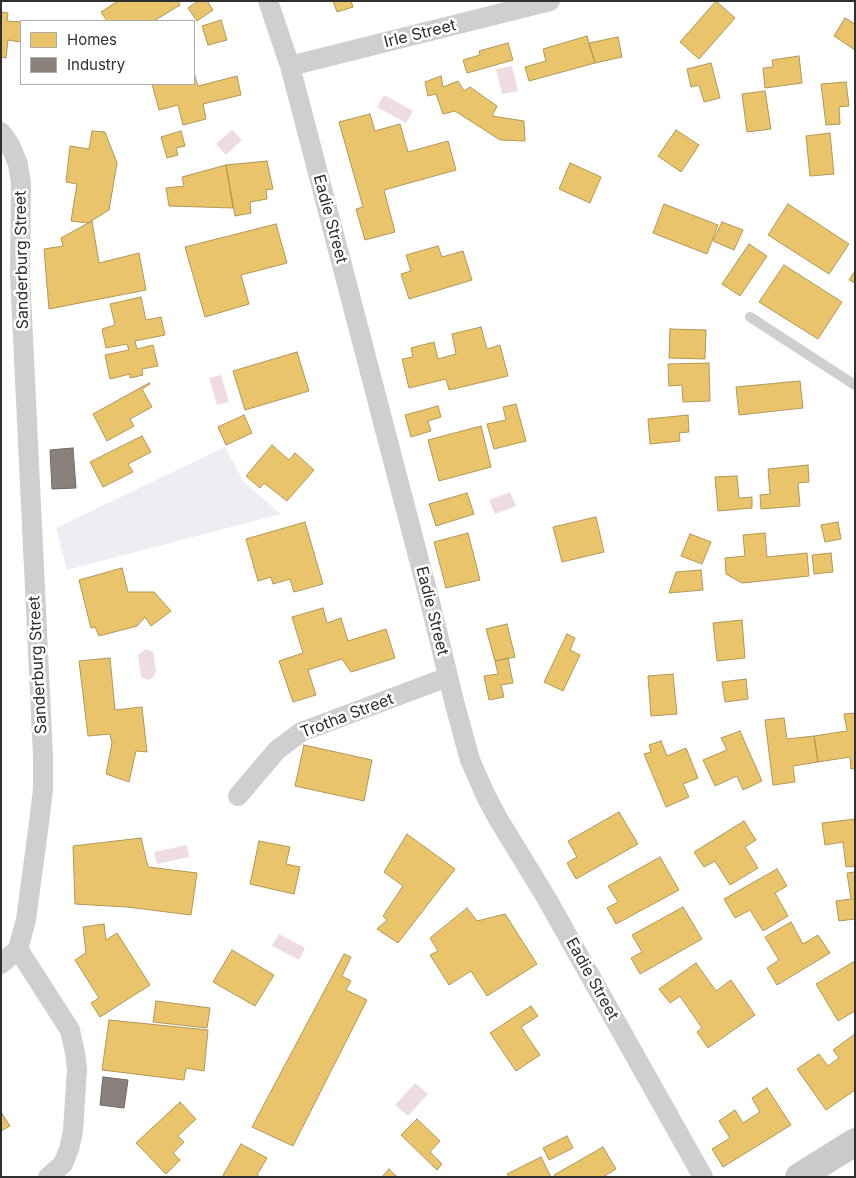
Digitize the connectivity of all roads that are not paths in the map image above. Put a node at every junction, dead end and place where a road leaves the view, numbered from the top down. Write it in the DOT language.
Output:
graph roads {
  1 [pos="268,1"];
  2 [pos="550,1"];
  3 [pos="290,66"];
  4 [pos="1,132"];
  5 [pos="750,317"];
  6 [pos="855,385"];
  7 [pos="448,677"];
  8 [pos="238,796"];
  9 [pos="18,949"];
  10 [pos="1,964"];
  11 [pos="855,1142"];
  12 [pos="48,1177"];
  13 [pos="702,1177"];
  14 [pos="799,1177"];
  1 -- 3 [label="street, Eadie Street"];
  2 -- 3 [label="street, Irle Street"];
  3 -- 7 [label="street, Eadie Street"];
  4 -- 9 [label="street, Sanderburg Street"];
  5 -- 6 [label="lane"];
  7 -- 8 [label="street, Trotha Street"];
  7 -- 13 [label="street, Eadie Street"];
  9 -- 10 [label="street"];
  9 -- 12 [label="street"];
  11 -- 14 [label="main road"];
}
